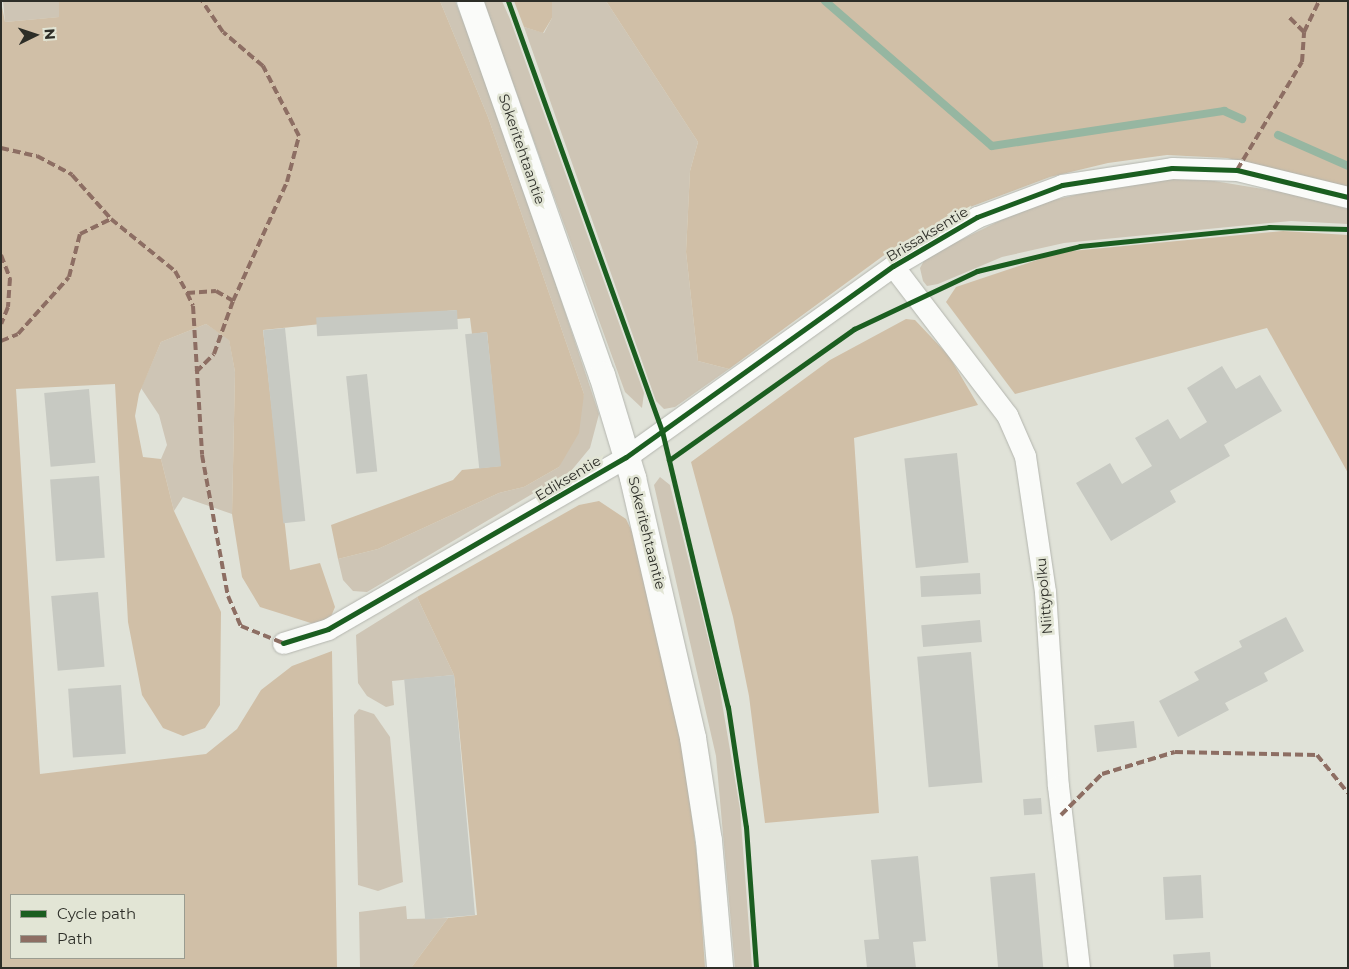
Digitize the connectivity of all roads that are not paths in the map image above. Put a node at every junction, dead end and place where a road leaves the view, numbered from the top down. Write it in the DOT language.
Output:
graph roads {
  1 [pos="470,1"];
  2 [pos="1348,197"];
  3 [pos="893,266"];
  4 [pos="626,457"];
  5 [pos="283,643"];
  6 [pos="720,968"];
  7 [pos="1079,968"];
  1 -- 4 [label="street, Sokeritehtaantie"];
  2 -- 3 [label="street, Brissaksentie"];
  3 -- 4 [label="street, Brissaksentie"];
  3 -- 7 [label="street, Niittypolku"];
  4 -- 5 [label="street, Ediksentie"];
  4 -- 6 [label="street, Sokeritehtaantie"];
}
